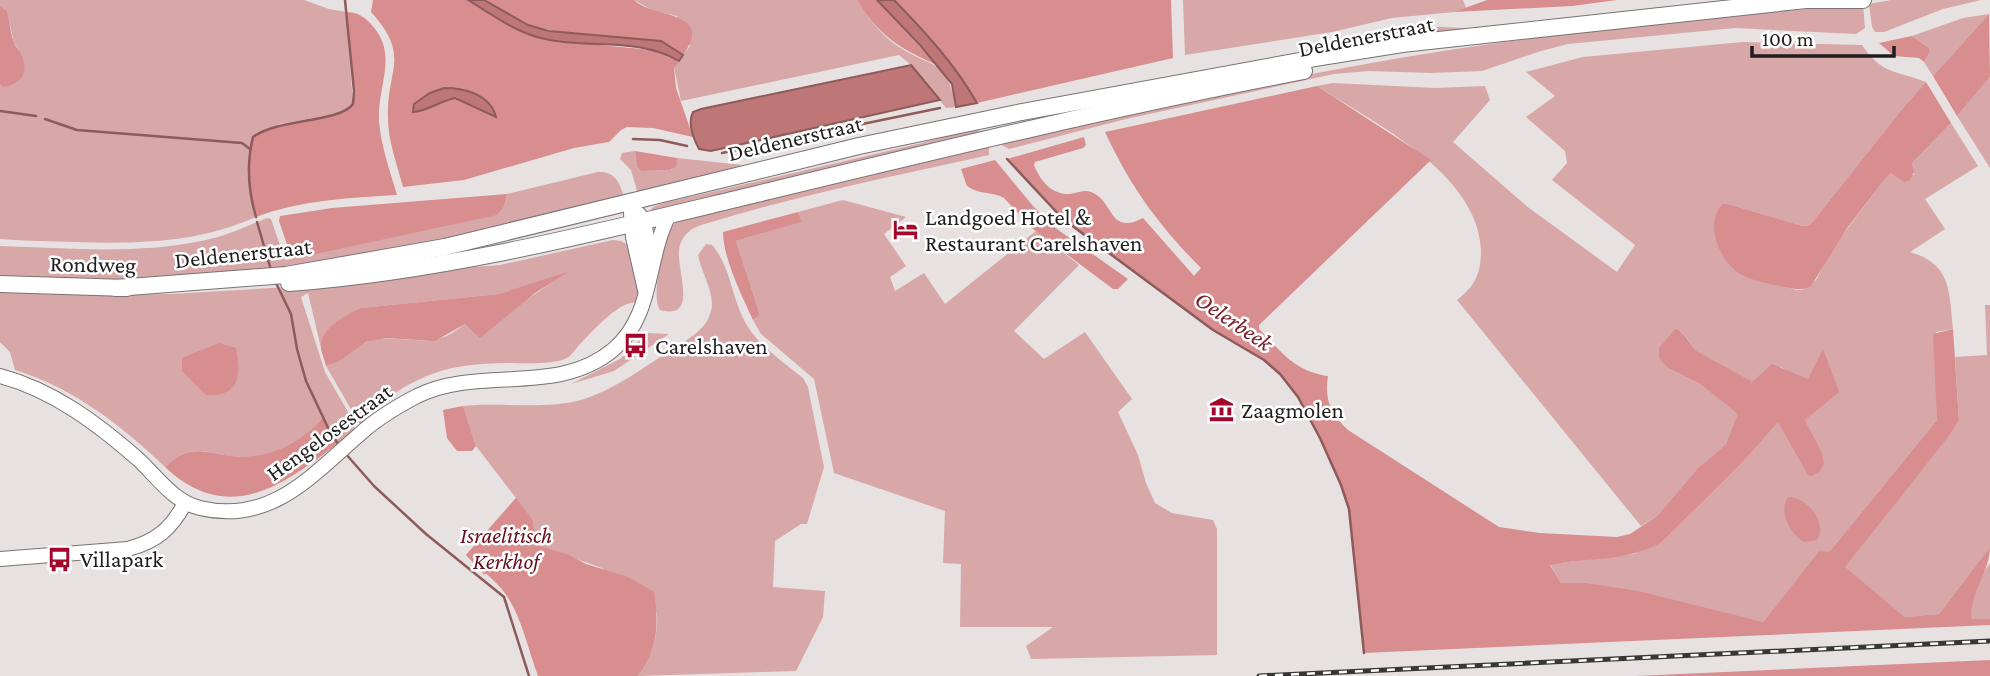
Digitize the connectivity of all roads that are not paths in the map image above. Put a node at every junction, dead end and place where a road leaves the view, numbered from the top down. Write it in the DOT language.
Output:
graph roads {
  1 [pos="1806,0"];
  2 [pos="1863,0"];
  3 [pos="1485,36"];
  4 [pos="630,201"];
  5 [pos="669,215"];
  6 [pos="638,223"];
  7 [pos="652,270"];
  8 [pos="396,271"];
  9 [pos="0,284"];
  10 [pos="116,288"];
  11 [pos="645,295"];
  12 [pos="0,376"];
  13 [pos="185,503"];
  14 [pos="0,559"];
  1 -- 2 [label="main road, Deldenerstraat"];
  1 -- 3 [label="main road, Deldenerstraat"];
  3 -- 4 [label="main road, Deldenerstraat"];
  3 -- 5 [label="main road, Deldenerstraat"];
  4 -- 6 [label="street"];
  4 -- 10 [label="main road, Deldenerstraat"];
  5 -- 6 [label="main road, Deldenerstraat"];
  5 -- 7 [label="street, Hengelosestraat"];
  6 -- 7 [label="street, Hengelosestraat"];
  6 -- 8 [label="main road, Deldenerstraat"];
  6 -- 11 [label="street"];
  7 -- 11 [label="street, Hengelosestraat"];
  8 -- 10 [label="main road, Rondweg"];
  9 -- 10 [label="main road, Rondweg"];
  11 -- 13 [label="street, Hengelosestraat"];
  12 -- 13 [label="street, Hengelosestraat"];
  13 -- 14 [label="street"];
}
